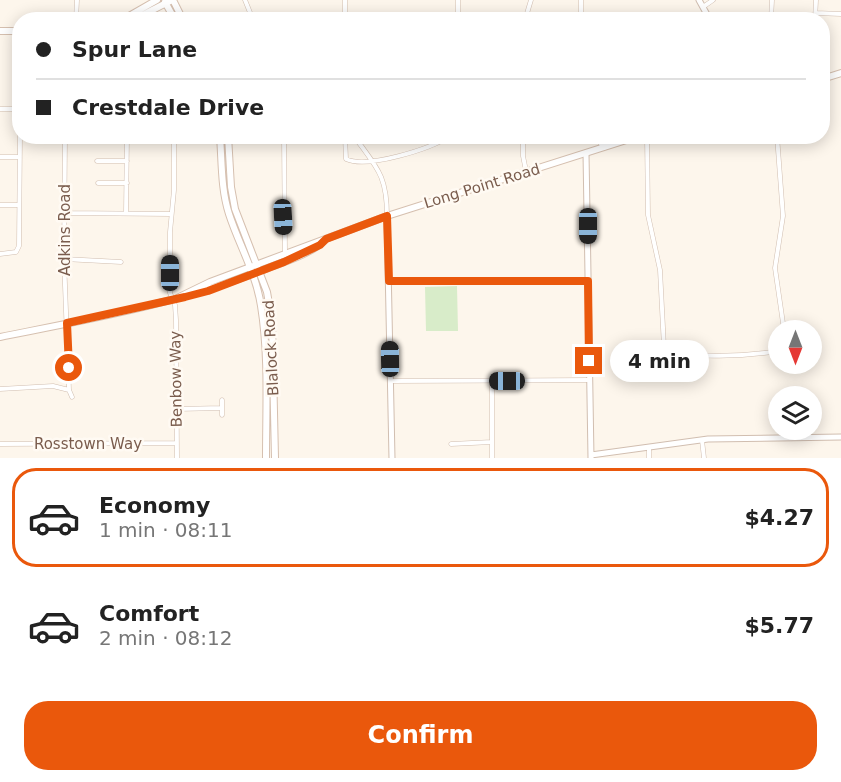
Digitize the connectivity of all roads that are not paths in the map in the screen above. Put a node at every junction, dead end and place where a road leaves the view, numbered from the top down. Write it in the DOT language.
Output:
graph roads {
  1 [pos="157,0"];
  2 [pos="699,0"];
  3 [pos="713,0"];
  4 [pos="169,1"];
  5 [pos="703,7"];
  6 [pos="136,12"];
  7 [pos="148,12"];
  8 [pos="706,12"];
  9 [pos="20,144"];
  10 [pos="65,144"];
  11 [pos="127,144"];
  12 [pos="174,144"];
  13 [pos="220,144"];
  14 [pos="229,144"];
  15 [pos="284,144"];
  16 [pos="345,144"];
  17 [pos="360,144"];
  18 [pos="436,144"];
  19 [pos="523,144"];
  20 [pos="601,144"];
  21 [pos="616,144"];
  22 [pos="647,144"];
  23 [pos="778,144"];
  24 [pos="604,148"];
  25 [pos="586,153"];
  26 [pos="0,157"];
  27 [pos="19,157"];
  28 [pos="221,157"];
  29 [pos="230,157"];
  30 [pos="97,161"];
  31 [pos="127,161"];
  32 [pos="373,162"];
  33 [pos="526,172"];
  34 [pos="98,183"];
  35 [pos="127,183"];
  36 [pos="0,205"];
  37 [pos="19,205"];
  38 [pos="235,209"];
  39 [pos="65,213"];
  40 [pos="126,213"];
  41 [pos="228,213"];
  42 [pos="171,214"];
  43 [pos="387,216"];
  44 [pos="326,239"];
  45 [pos="285,253"];
  46 [pos="0,254"];
  47 [pos="64,259"];
  48 [pos="121,262"];
  49 [pos="258,263"];
  50 [pos="250,266"];
  51 [pos="260,271"];
  52 [pos="253,274"];
  53 [pos="389,281"];
  54 [pos="588,281"];
  55 [pos="173,300"];
  56 [pos="783,320"];
  57 [pos="67,323"];
  58 [pos="272,329"];
  59 [pos="264,330"];
  60 [pos="0,337"];
  61 [pos="768,352"];
  62 [pos="265,373"];
  63 [pos="274,373"];
  64 [pos="589,380"];
  65 [pos="390,381"];
  66 [pos="492,381"];
  67 [pos="0,390"];
  68 [pos="69,390"];
  69 [pos="72,397"];
  70 [pos="222,400"];
  71 [pos="222,408"];
  72 [pos="177,409"];
  73 [pos="222,415"];
  74 [pos="274,417"];
  75 [pos="266,419"];
  76 [pos="841,436"];
  77 [pos="702,440"];
  78 [pos="492,442"];
  79 [pos="177,443"];
  80 [pos="0,444"];
  81 [pos="451,444"];
  82 [pos="649,447"];
  83 [pos="591,457"];
  84 [pos="177,458"];
  85 [pos="266,458"];
  86 [pos="275,458"];
  87 [pos="392,458"];
  88 [pos="492,458"];
  89 [pos="649,458"];
  90 [pos="704,458"];
  1 -- 6 [label="main road"];
  2 -- 5 [label="street"];
  3 -- 5 [label="street"];
  4 -- 7 [label="main road"];
  5 -- 8 [label="street"];
  9 -- 27 [label="street"];
  10 -- 39 [label="street, Adkins Road"];
  11 -- 31 [label="street"];
  12 -- 42 [label="street, Benbow Way"];
  13 -- 28 [label="main road, Blalock Road"];
  14 -- 29 [label="main road, Blalock Road"];
  15 -- 45 [label="street"];
  16 -- 32 [label="street"];
  17 -- 32 [label="street"];
  18 -- 32 [label="street"];
  19 -- 33 [label="street"];
  20 -- 24 [label="street"];
  21 -- 24 [label="main road, Long Point Road"];
  22 -- 61 [label="street"];
  23 -- 56 [label="street"];
  24 -- 25 [label="main road, Long Point Road"];
  25 -- 33 [label="main road, Long Point Road"];
  25 -- 54 [label="street"];
  26 -- 27 [label="street"];
  27 -- 37 [label="street"];
  28 -- 29 [label="main road"];
  28 -- 41 [label="main road, Blalock Road"];
  29 -- 38 [label="main road, Blalock Road"];
  30 -- 31 [label="street"];
  31 -- 35 [label="street"];
  32 -- 43 [label="street"];
  33 -- 43 [label="main road, Long Point Road"];
  34 -- 35 [label="street"];
  35 -- 40 [label="street"];
  36 -- 37 [label="street"];
  37 -- 46 [label="street"];
  38 -- 41 [label="main road"];
  38 -- 49 [label="main road, Blalock Road"];
  39 -- 40 [label="street"];
  39 -- 47 [label="street, Adkins Road"];
  40 -- 42 [label="street"];
  41 -- 50 [label="main road, Blalock Road"];
  42 -- 55 [label="street, Benbow Way"];
  43 -- 44 [label="main road, Long Point Road"];
  43 -- 53 [label="street"];
  44 -- 45 [label="main road, Long Point Road"];
  44 -- 51 [label="main road, Long Point Road"];
  45 -- 49 [label="main road, Long Point Road"];
  47 -- 48 [label="street"];
  47 -- 57 [label="street, Adkins Road"];
  49 -- 50 [label="main road, Long Point Road"];
  49 -- 51 [label="main road, Blalock Road"];
  50 -- 52 [label="main road, Blalock Road"];
  50 -- 55 [label="main road, Long Point Road"];
  51 -- 52 [label="main road, Long Point Road"];
  51 -- 58 [label="main road, Blalock Road"];
  52 -- 55 [label="main road, Long Point Road"];
  52 -- 59 [label="main road, Blalock Road"];
  53 -- 54 [label="street"];
  53 -- 65 [label="street"];
  54 -- 64 [label="street"];
  55 -- 57 [label="main road, Long Point Road"];
  55 -- 72 [label="street, Benbow Way"];
  57 -- 60 [label="main road, Long Point Road"];
  57 -- 68 [label="street, Adkins Road"];
  58 -- 59 [label="main road"];
  58 -- 63 [label="main road, Blalock Road"];
  59 -- 62 [label="main road, Blalock Road"];
  62 -- 63 [label="main road"];
  62 -- 75 [label="main road, Blalock Road"];
  63 -- 74 [label="main road, Blalock Road"];
  64 -- 66 [label="street"];
  64 -- 83 [label="street"];
  65 -- 66 [label="street"];
  65 -- 87 [label="street"];
  66 -- 78 [label="street"];
  67 -- 68 [label="street"];
  68 -- 69 [label="street"];
  70 -- 71 [label="street"];
  71 -- 72 [label="street"];
  71 -- 73 [label="street"];
  72 -- 79 [label="street, Benbow Way"];
  74 -- 75 [label="main road"];
  74 -- 86 [label="main road, Blalock Road"];
  75 -- 85 [label="main road, Blalock Road"];
  76 -- 77 [label="street"];
  77 -- 82 [label="street"];
  77 -- 90 [label="street"];
  78 -- 81 [label="street"];
  78 -- 88 [label="street"];
  79 -- 80 [label="street, Rosstown Way"];
  79 -- 84 [label="street, Benbow Way"];
  82 -- 83 [label="street"];
  82 -- 89 [label="street"];
}
